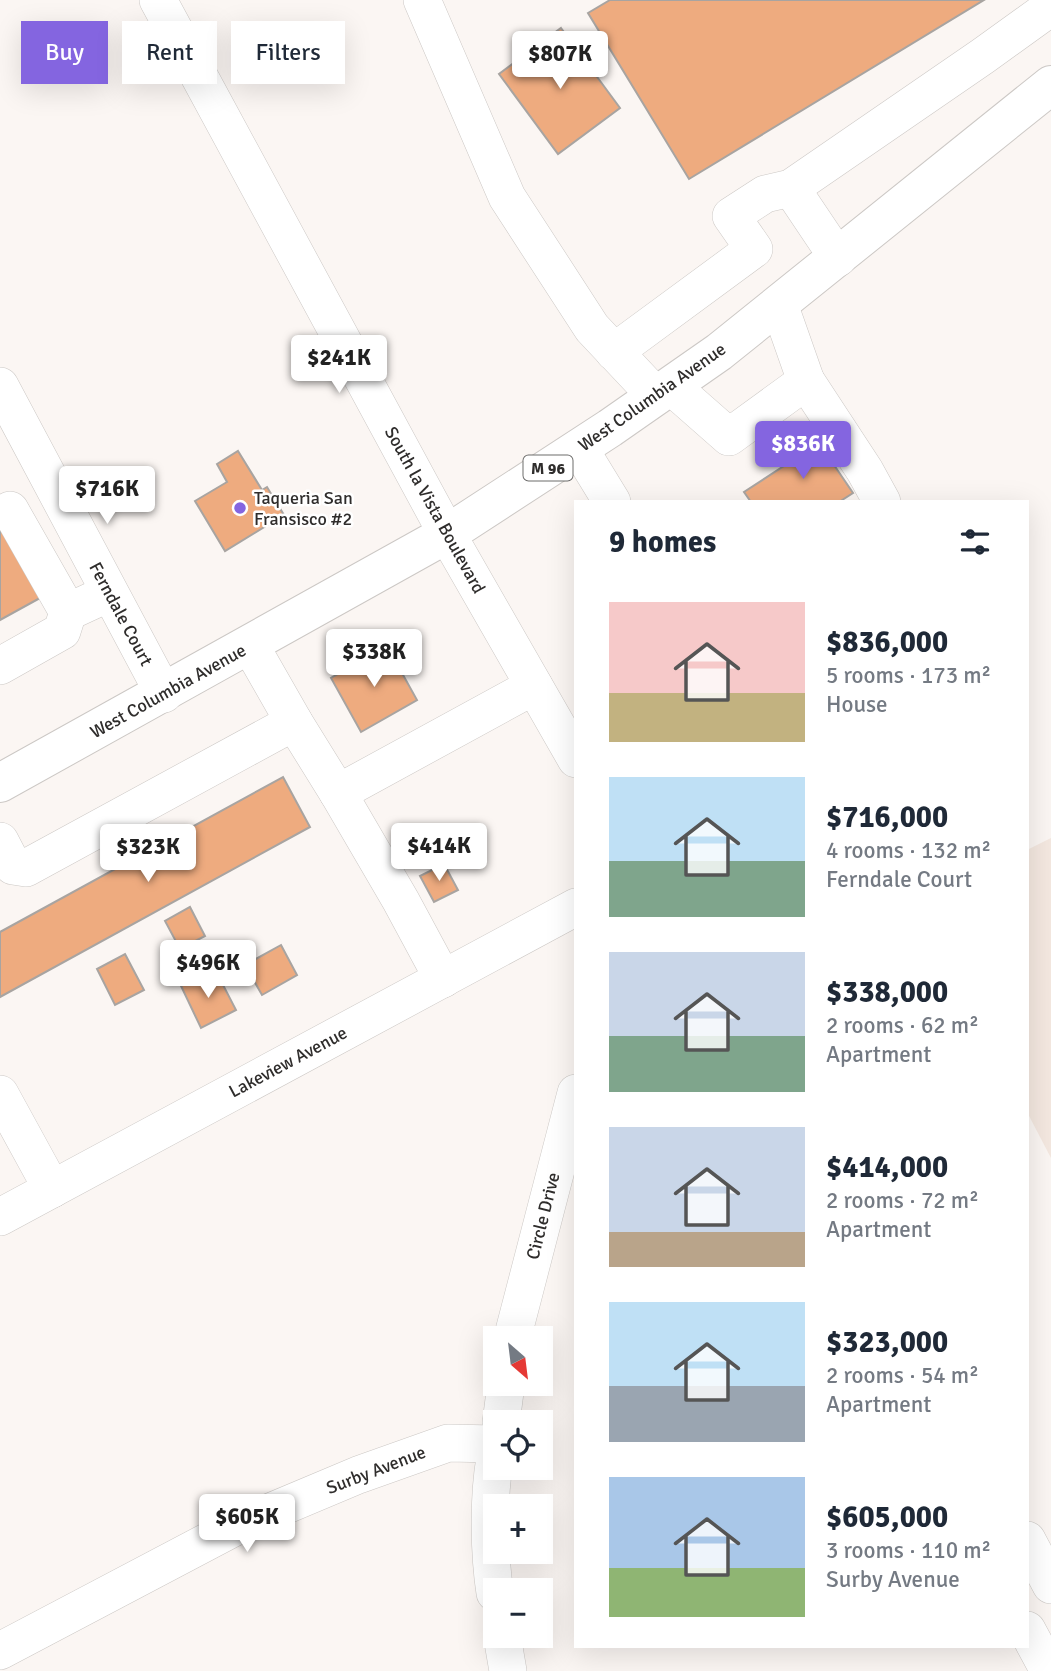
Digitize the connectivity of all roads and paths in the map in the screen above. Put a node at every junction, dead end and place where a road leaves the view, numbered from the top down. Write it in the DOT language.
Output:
graph roads {
  1 [pos="158,0"];
  2 [pos="422,0"];
  3 [pos="1051,7"];
  4 [pos="1051,85"];
  5 [pos="791,187"];
  6 [pos="838,258"];
  7 [pos="779,304"];
  8 [pos="614,352"];
  9 [pos="806,381"];
  10 [pos="0,386"];
  11 [pos="663,391"];
  12 [pos="579,448"];
  13 [pos="55,486"];
  14 [pos="611,500"];
  15 [pos="881,500"];
  16 [pos="5,513"];
  17 [pos="447,534"];
  18 [pos="109,593"];
  19 [pos="68,612"];
  20 [pos="250,645"];
  21 [pos="0,666"];
  22 [pos="164,694"];
  23 [pos="553,697"];
  24 [pos="293,722"];
  25 [pos="574,755"];
  26 [pos="0,783"];
  27 [pos="338,793"];
  28 [pos="0,841"];
  29 [pos="574,908"];
  30 [pos="443,979"];
  31 [pos="0,1094"];
  32 [pos="574,1101"];
  33 [pos="52,1189"];
  34 [pos="0,1217"];
  35 [pos="515,1326"];
  36 [pos="483,1444"];
  37 [pos="492,1480"];
  38 [pos="1029,1544"];
  39 [pos="493,1578"];
  40 [pos="1051,1585"];
  41 [pos="1029,1634"];
  42 [pos="504,1648"];
  43 [pos="0,1651"];
  44 [pos="508,1671"];
  45 [pos="1049,1671"];
  1 -- 17 [label="street, South la Vista Boulevard"];
  2 -- 8 [label="street"];
  3 -- 5 [label="street"];
  4 -- 6 [label="main road, West Columbia Avenue / M 96"];
  5 -- 6 [label="street"];
  5 -- 8 [label="street"];
  6 -- 7 [label="main road, West Columbia Avenue / M 96"];
  7 -- 9 [label="street"];
  7 -- 11 [label="main road, West Columbia Avenue / M 96"];
  8 -- 11 [label="street"];
  9 -- 11 [label="street"];
  9 -- 15 [label="street"];
  10 -- 13 [label="street, Ferndale Court"];
  11 -- 12 [label="main road, West Columbia Avenue / M 96"];
  12 -- 14 [label="street"];
  12 -- 17 [label="main road, West Columbia Avenue / M 96"];
  13 -- 16 [label="street"];
  13 -- 18 [label="street, Ferndale Court"];
  16 -- 19 [label="street"];
  17 -- 20 [label="main road, West Columbia Avenue / M 96"];
  17 -- 23 [label="street, South la Vista Boulevard"];
  18 -- 19 [label="street"];
  18 -- 22 [label="street, Ferndale Court"];
  19 -- 21 [label="street"];
  20 -- 22 [label="main road, West Columbia Avenue / M 96"];
  20 -- 24 [label="street"];
  22 -- 26 [label="main road, West Columbia Avenue / M 96"];
  23 -- 25 [label="street, South la Vista Boulevard"];
  23 -- 27 [label="street"];
  24 -- 27 [label="street"];
  24 -- 28 [label="street"];
  27 -- 30 [label="street"];
  29 -- 30 [label="street, Lakeview Avenue"];
  30 -- 33 [label="street, Lakeview Avenue"];
  31 -- 33 [label="street"];
  32 -- 35 [label="street, Circle Drive"];
  33 -- 34 [label="street, Lakeview Avenue"];
  36 -- 43 [label="street, Surby Avenue"];
  37 -- 39 [label="street"];
  38 -- 40 [label="street"];
  41 -- 45 [label="street"];
  42 -- 44 [label="street"];
}
